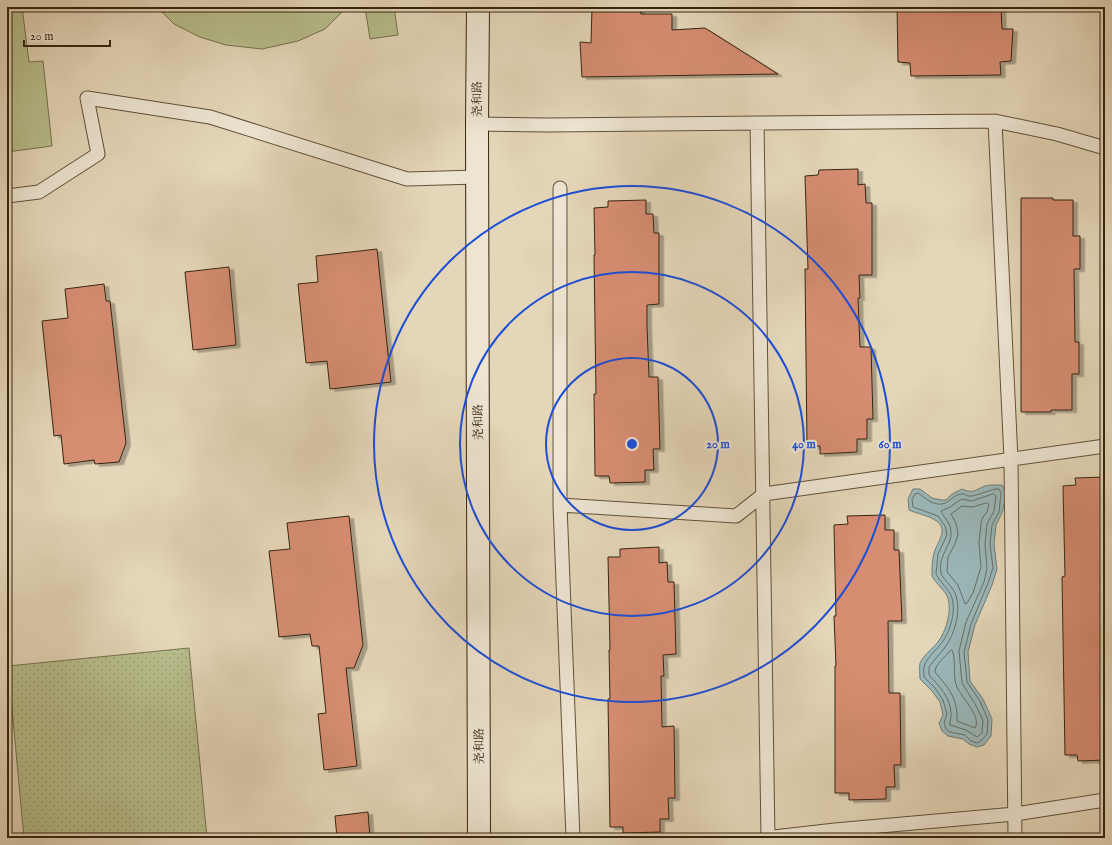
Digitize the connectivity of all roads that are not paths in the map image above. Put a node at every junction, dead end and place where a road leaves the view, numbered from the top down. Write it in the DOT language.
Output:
graph roads {
  1 [pos="478,7"];
  2 [pos="995,122"];
  3 [pos="757,123"];
  4 [pos="477,124"];
  5 [pos="1105,148"];
  6 [pos="477,177"];
  7 [pos="560,188"];
  8 [pos="7,196"];
  9 [pos="1105,446"];
  10 [pos="1011,459"];
  11 [pos="764,494"];
  12 [pos="560,506"];
  13 [pos="1105,800"];
  14 [pos="1015,814"];
  15 [pos="479,838"];
  16 [pos="573,838"];
  17 [pos="767,838"];
  18 [pos="1015,838"];
  1 -- 4 [label="main road, 尧和路"];
  2 -- 3 [label="lane"];
  2 -- 5 [label="lane"];
  2 -- 10 [label="lane"];
  3 -- 4 [label="lane"];
  3 -- 11 [label="lane"];
  4 -- 6 [label="main road, 尧和路"];
  6 -- 8 [label="lane"];
  6 -- 15 [label="main road, 尧和路"];
  7 -- 12 [label="lane"];
  9 -- 10 [label="lane"];
  10 -- 11 [label="lane"];
  10 -- 14 [label="lane"];
  11 -- 12 [label="lane"];
  11 -- 17 [label="lane"];
  12 -- 16 [label="lane"];
  13 -- 14 [label="lane"];
  14 -- 17 [label="lane"];
  14 -- 18 [label="lane"];
}
